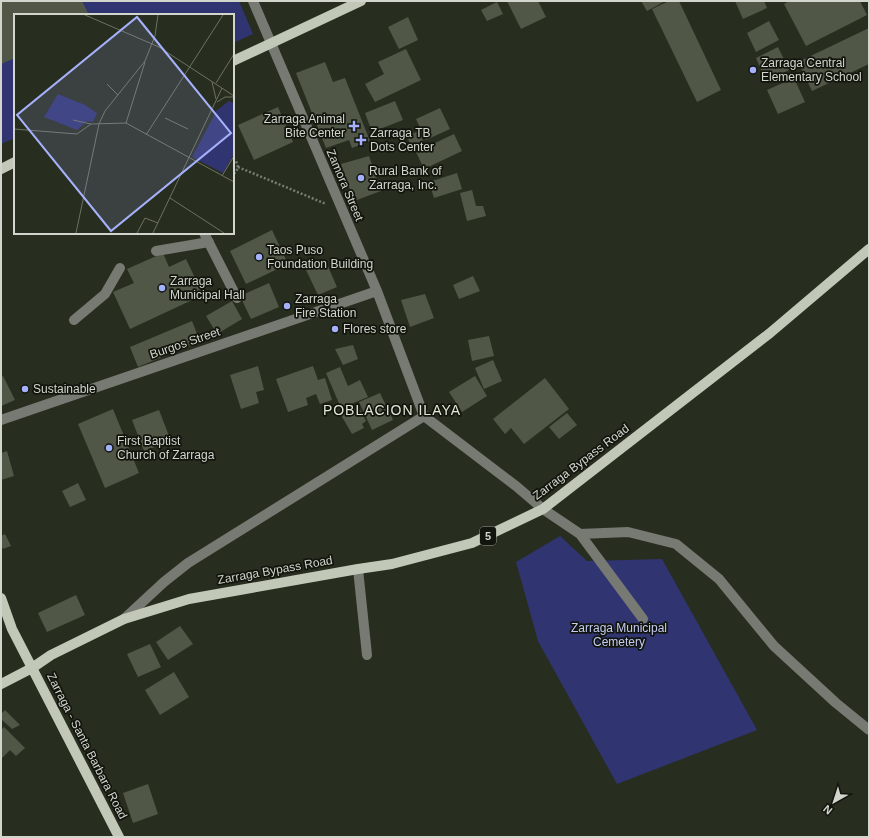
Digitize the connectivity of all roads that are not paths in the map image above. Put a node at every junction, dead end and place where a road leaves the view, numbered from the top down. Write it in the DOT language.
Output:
graph roads {
  1 [pos="253,1"];
  2 [pos="361,1"];
  3 [pos="271,44"];
  4 [pos="234,61"];
  5 [pos="14,162"];
  6 [pos="1,169"];
  7 [pos="206,238"];
  8 [pos="869,249"];
  9 [pos="156,251"];
  10 [pos="120,268"];
  11 [pos="377,291"];
  12 [pos="237,298"];
  13 [pos="74,320"];
  14 [pos="424,416"];
  15 [pos="1,420"];
  16 [pos="543,509"];
  17 [pos="580,534"];
  18 [pos="358,569"];
  19 [pos="1,598"];
  20 [pos="124,619"];
  21 [pos="643,619"];
  22 [pos="367,655"];
  23 [pos="32,668"];
  24 [pos="1,684"];
  25 [pos="869,730"];
  26 [pos="119,837"];
  1 -- 3 [label="street, Zamora Street"];
  2 -- 3 [label="main road"];
  3 -- 4 [label="main road"];
  3 -- 11 [label="street, Zamora Street"];
  5 -- 6 [label="main road"];
  7 -- 9 [label="street"];
  7 -- 12 [label="street"];
  8 -- 16 [label="main road, Zarraga Bypass Road / 5"];
  10 -- 13 [label="street"];
  11 -- 14 [label="street, Zamora Street"];
  11 -- 15 [label="street, Burgos Street"];
  14 -- 16 [label="street"];
  14 -- 20 [label="street"];
  16 -- 17 [label="street"];
  16 -- 18 [label="main road, Zarraga Bypass Road / 5"];
  17 -- 21 [label="street"];
  17 -- 25 [label="street"];
  18 -- 20 [label="main road, Zarraga Bypass Road / 5"];
  18 -- 22 [label="street"];
  19 -- 23 [label="main road, Zarraga - Santa Barbara Road"];
  20 -- 23 [label="main road, Zarraga Bypass Road / 5"];
  23 -- 24 [label="main road, 5"];
  23 -- 26 [label="main road, Zarraga - Santa Barbara Road"];
}
